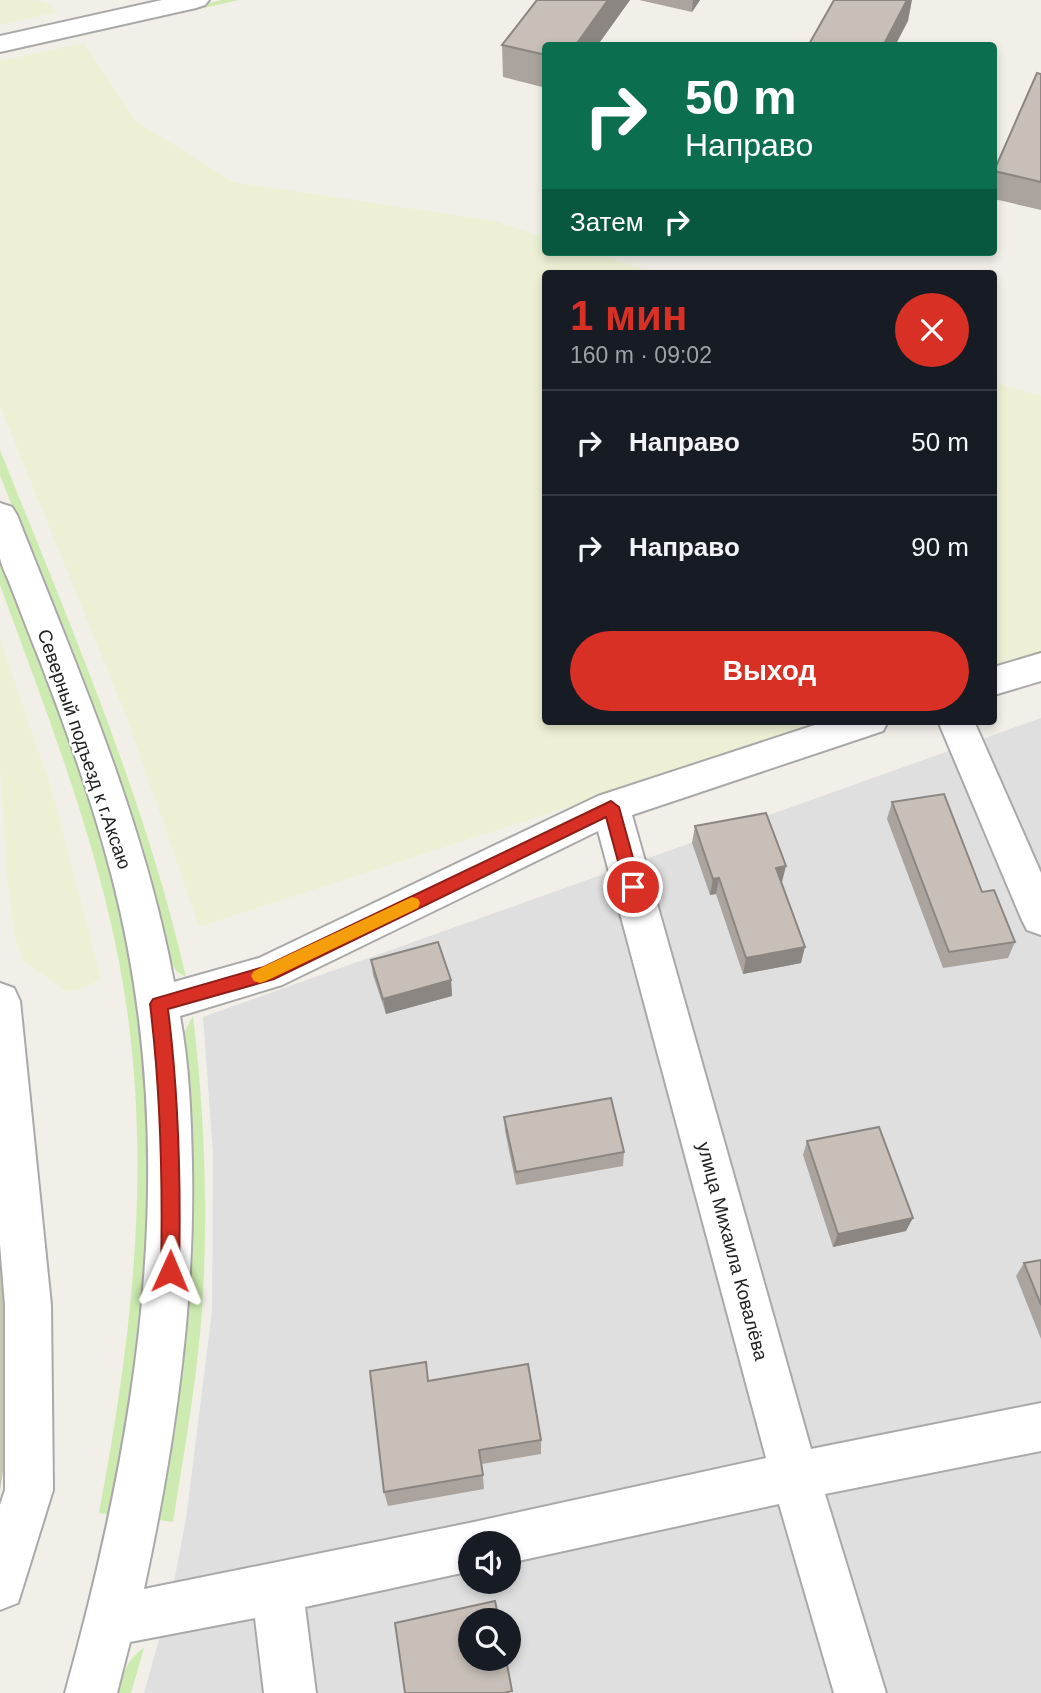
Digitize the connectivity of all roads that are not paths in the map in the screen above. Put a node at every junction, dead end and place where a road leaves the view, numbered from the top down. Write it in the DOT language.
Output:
graph roads {
  1 [pos="195,0"];
  2 [pos="0,44"];
  3 [pos="0,515"];
  4 [pos="1041,667"];
  5 [pos="997,680"];
  6 [pos="858,725"];
  7 [pos="958,725"];
  8 [pos="611,807"];
  9 [pos="1041,918"];
  10 [pos="0,1001"];
  11 [pos="159,1004"];
  12 [pos="1041,1427"];
  13 [pos="795,1476"];
  14 [pos="521,1535"];
  15 [pos="458,1549"];
  16 [pos="0,1586"];
  17 [pos="277,1588"];
  18 [pos="112,1620"];
  19 [pos="91,1693"];
  20 [pos="290,1693"];
  21 [pos="860,1693"];
  1 -- 2 [label="street"];
  3 -- 11 [label="street, Северный подъезд к г.Аксаю"];
  4 -- 5 [label="street"];
  6 -- 8 [label="street"];
  7 -- 9 [label="street"];
  8 -- 11 [label="street"];
  8 -- 13 [label="street, улица Михаила Ковалёва"];
  10 -- 16 [label="street"];
  11 -- 18 [label="street, Северный подъезд к г.Аксаю"];
  12 -- 13 [label="street"];
  13 -- 14 [label="street"];
  13 -- 21 [label="street, улица Михаила Ковалёва"];
  15 -- 17 [label="street"];
  17 -- 18 [label="street"];
  17 -- 20 [label="street"];
  18 -- 19 [label="street, Северный подъезд к г.Аксаю"];
}
